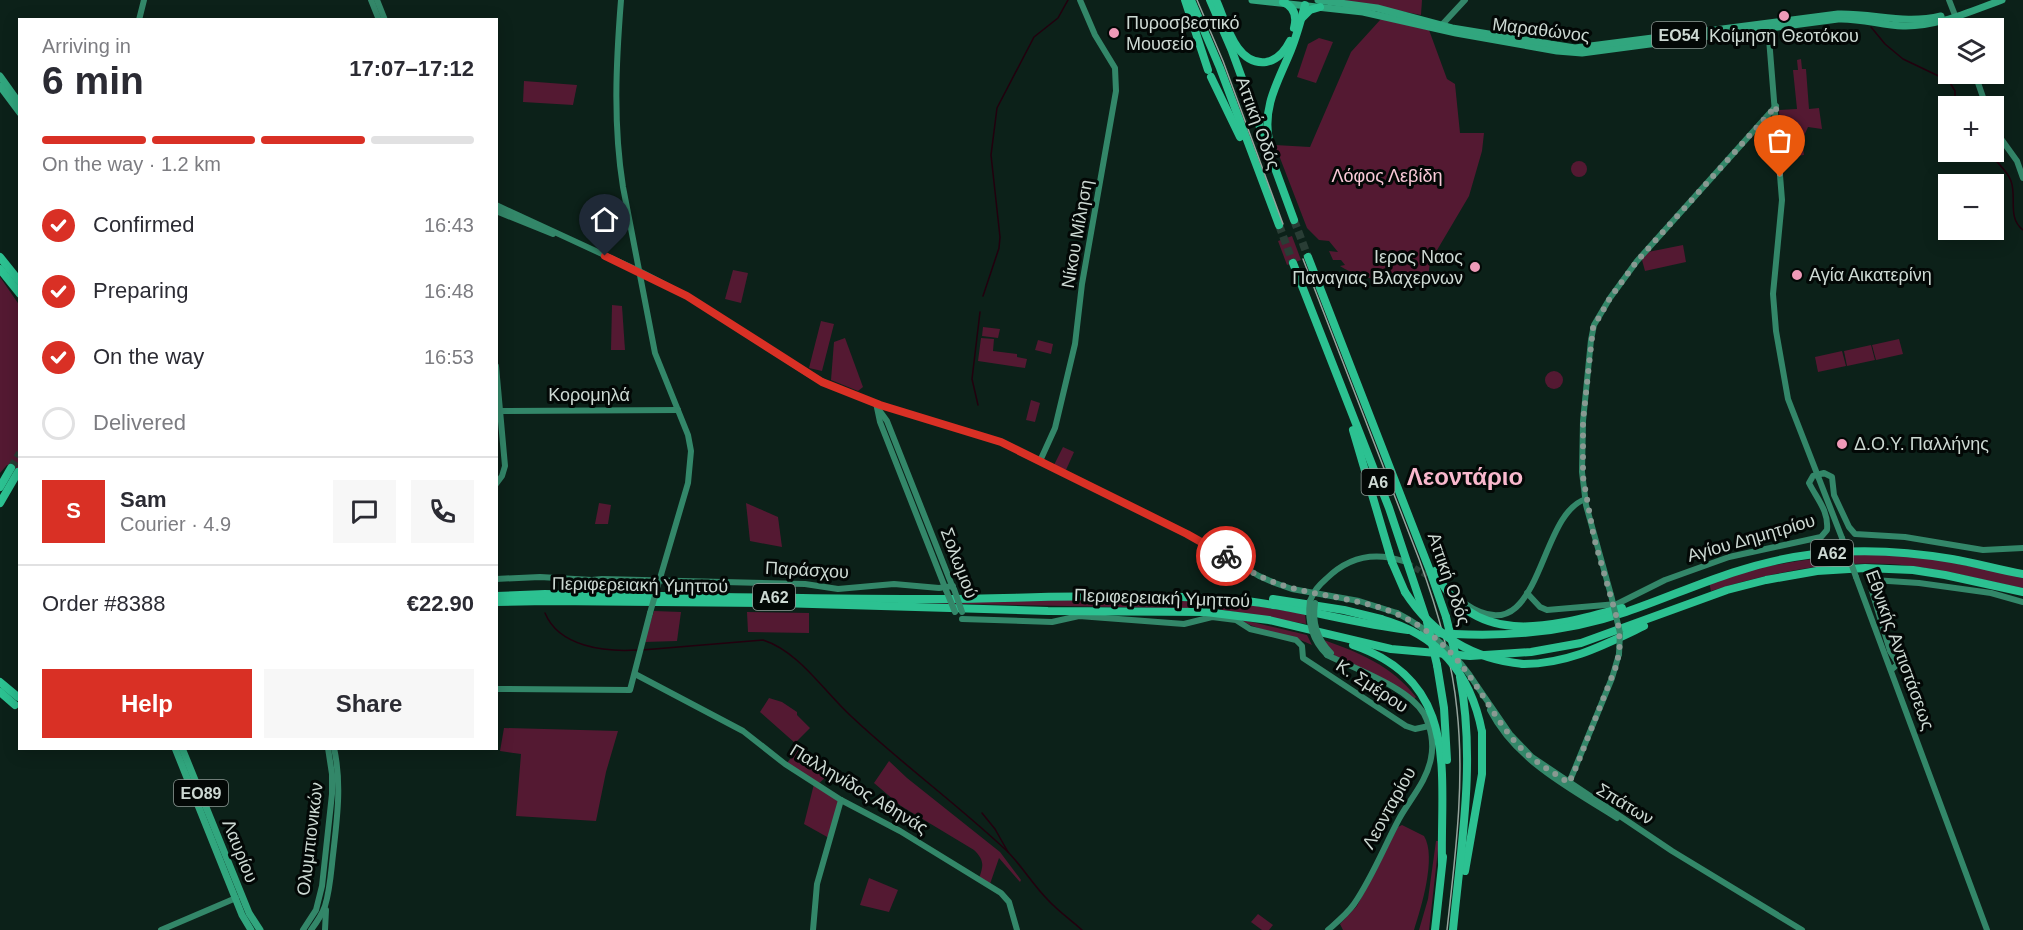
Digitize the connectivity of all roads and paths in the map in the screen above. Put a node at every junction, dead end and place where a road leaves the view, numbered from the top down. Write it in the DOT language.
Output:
graph roads {
  1 [pos="144,0"];
  2 [pos="371,0"];
  3 [pos="376,0"];
  4 [pos="621,0"];
  5 [pos="1082,0"];
  6 [pos="1185,0"];
  7 [pos="1191,0"];
  8 [pos="1210,0"];
  9 [pos="1216,0"];
  10 [pos="1252,0"];
  11 [pos="1465,0"];
  12 [pos="1949,0"];
  13 [pos="1990,0"];
  14 [pos="2002,0"];
  15 [pos="1283,2"];
  16 [pos="1303,2"];
  17 [pos="1319,3"];
  18 [pos="1954,14"];
  19 [pos="140,18"];
  20 [pos="378,18"];
  21 [pos="384,18"];
  22 [pos="1302,18"];
  23 [pos="1956,18"];
  24 [pos="1768,26"];
  25 [pos="1440,27"];
  26 [pos="0,76"];
  27 [pos="0,86"];
  28 [pos="18,101"];
  29 [pos="1776,106"];
  30 [pos="18,110"];
  31 [pos="2004,141"];
  32 [pos="2023,178"];
  33 [pos="1283,189"];
  34 [pos="498,206"];
  35 [pos="498,212"];
  36 [pos="1294,219"];
  37 [pos="579,243"];
  38 [pos="0,257"];
  39 [pos="1308,257"];
  40 [pos="1293,263"];
  41 [pos="0,269"];
  42 [pos="639,271"];
  43 [pos="18,280"];
  44 [pos="18,292"];
  45 [pos="1324,344"];
  46 [pos="877,405"];
  47 [pos="678,410"];
  48 [pos="498,411"];
  49 [pos="1040,460"];
  50 [pos="1817,474"];
  51 [pos="498,481"];
  52 [pos="0,487"];
  53 [pos="0,502"];
  54 [pos="1586,502"];
  55 [pos="1404,503"];
  56 [pos="2023,548"];
  57 [pos="1403,561"];
  58 [pos="2023,574"];
  59 [pos="498,579"];
  60 [pos="659,583"];
  61 [pos="949,588"];
  62 [pos="1681,590"];
  63 [pos="2023,592"];
  64 [pos="1316,593"];
  65 [pos="1527,593"];
  66 [pos="498,596"];
  67 [pos="1709,596"];
  68 [pos="1188,597"];
  69 [pos="1456,597"];
  70 [pos="498,602"];
  71 [pos="585,602"];
  72 [pos="2023,602"];
  73 [pos="498,607"];
  74 [pos="960,614"];
  75 [pos="1269,620"];
  76 [pos="1891,670"];
  77 [pos="635,674"];
  78 [pos="0,682"];
  79 [pos="498,689"];
  80 [pos="0,692"];
  81 [pos="17,701"];
  82 [pos="1428,726"];
  83 [pos="176,750"];
  84 [pos="183,750"];
  85 [pos="328,750"];
  86 [pos="335,750"];
  87 [pos="1570,785"];
  88 [pos="841,800"];
  89 [pos="1442,863"];
  90 [pos="236,898"];
  91 [pos="326,903"];
  92 [pos="310,921"];
  93 [pos="318,921"];
  94 [pos="325,929"];
  95 [pos="161,930"];
  96 [pos="251,930"];
  97 [pos="260,930"];
  98 [pos="303,930"];
  99 [pos="311,930"];
  100 [pos="813,930"];
  101 [pos="1017,930"];
  102 [pos="1328,930"];
  103 [pos="1435,930"];
  104 [pos="1454,930"];
  105 [pos="1803,930"];
  106 [pos="1987,930"];
  1 -- 19 [label="street"];
  2 -- 20 [label="street"];
  3 -- 21 [label="street"];
  4 -- 42 [label="street"];
  5 -- 49 [label="street, Νίκου Μίληση"];
  6 -- 7 [label="highway, Αττική Οδός"];
  8 -- 33 [label="highway, Αττική Οδός"];
  9 -- 15 [label="highway"];
  10 -- 15 [label="main road, Μαραθώνος / ΕΟ54"];
  11 -- 25 [label="street"];
  12 -- 18 [label="street"];
  13 -- 18 [label="main road, Μαραθώνος / ΕΟ54"];
  14 -- 18 [label="main road, Μαραθώνος / ΕΟ54"];
  15 -- 16 [label="main road, Μαραθώνος / ΕΟ54"];
  16 -- 17 [label="main road, Μαραθώνος / ΕΟ54"];
  16 -- 22 [label="highway"];
  17 -- 22 [label="highway"];
  17 -- 25 [label="main road, Μαραθώνος / ΕΟ54"];
  18 -- 23 [label="street"];
  18 -- 24 [label="main road, Μαραθώνος / ΕΟ54"];
  22 -- 33 [label="highway"];
  24 -- 25 [label="main road, Μαραθώνος / ΕΟ54"];
  24 -- 29 [label="street, Εθνικής Αντιστάσεως"];
  26 -- 28 [label="main road"];
  27 -- 30 [label="main road"];
  29 -- 50 [label="street, Εθνικής Αντιστάσεως"];
  29 -- 54 [label="street"];
  31 -- 32 [label="street"];
  33 -- 36 [label="highway, Αττική Οδός"];
  34 -- 37 [label="street, Σπάτων"];
  35 -- 37 [label="street, Σπάτων"];
  37 -- 42 [label="street, Σπάτων"];
  38 -- 43 [label="highway"];
  39 -- 55 [label="highway, Αττική Οδός / Α6"];
  40 -- 45 [label="highway, Αττική Οδός / Α6"];
  41 -- 44 [label="highway"];
  42 -- 46 [label="street, Σπάτων"];
  42 -- 47 [label="street"];
  45 -- 67 [label="highway, bridge"];
  45 -- 89 [label="highway, Αττική Οδός / Α6, bridge"];
  46 -- 49 [label="street, Σπάτων"];
  46 -- 61 [label="street, Σολωμού"];
  47 -- 48 [label="street, Κορομηλά"];
  47 -- 60 [label="street"];
  48 -- 51 [label="street"];
  49 -- 64 [label="street, Σπάτων"];
  50 -- 56 [label="street, Αγίου Δημητρίου"];
  50 -- 65 [label="street, Αγίου Δημητρίου"];
  50 -- 76 [label="street, Εθνικής Αντιστάσεως, bridge"];
  52 -- 53 [label="highway"];
  54 -- 65 [label="street"];
  54 -- 87 [label="street, bridge"];
  55 -- 62 [label="highway"];
  55 -- 104 [label="highway, Αττική Οδός / Α6, bridge"];
  57 -- 64 [label="street, Λεονταρίου"];
  58 -- 62 [label="highway, Περιφερειακή Υμηττού / Α62"];
  59 -- 60 [label="street, Παράσχου"];
  60 -- 61 [label="street, Παράσχου"];
  60 -- 77 [label="street, bridge"];
  61 -- 74 [label="street, Σολωμού, bridge"];
  62 -- 68 [label="highway, Περιφερειακή Υμηττού / Α62"];
  63 -- 67 [label="highway, Περιφερειακή Υμηττού / Α62"];
  64 -- 82 [label="street, Λεονταρίου, bridge"];
  64 -- 87 [label="street, Σπάτων, bridge"];
  65 -- 69 [label="street"];
  66 -- 68 [label="highway, Περιφερειακή Υμηττού / Α62"];
  67 -- 75 [label="highway, Περιφερειακή Υμηττού / Α62"];
  68 -- 104 [label="highway, bridge"];
  70 -- 71 [label="highway, Περιφερειακή Υμηττού / Α62"];
  71 -- 73 [label="highway"];
  71 -- 75 [label="highway, Περιφερειακή Υμηττού / Α62"];
  72 -- 76 [label="street"];
  74 -- 82 [label="street, Κ. Σμέρου"];
  75 -- 89 [label="highway"];
  76 -- 106 [label="street, Εθνικής Αντιστάσεως"];
  77 -- 79 [label="street"];
  77 -- 88 [label="street, Παλληνίδος Αθηνάς"];
  78 -- 81 [label="highway"];
  80 -- 81 [label="highway"];
  82 -- 102 [label="street, Λεονταρίου"];
  83 -- 90 [label="main road, Λαυρίου / ΕΟ89"];
  84 -- 97 [label="main road, Λαυρίου / ΕΟ89"];
  85 -- 92 [label="street, Ολυμπιονικών"];
  86 -- 91 [label="street, Ολυμπιονικών"];
  87 -- 105 [label="street, Σπάτων"];
  88 -- 100 [label="street"];
  88 -- 101 [label="street, Παλληνίδος Αθηνάς"];
  89 -- 103 [label="highway, Αττική Οδός / Α6"];
  90 -- 95 [label="street"];
  90 -- 96 [label="main road, Λαυρίου / ΕΟ89"];
  91 -- 93 [label="street, Ολυμπιονικών"];
  91 -- 94 [label="street"];
  92 -- 93 [label="street"];
  92 -- 98 [label="street, Ολυμπιονικών"];
  93 -- 94 [label="street"];
  93 -- 99 [label="street, Ολυμπιονικών"];
}
